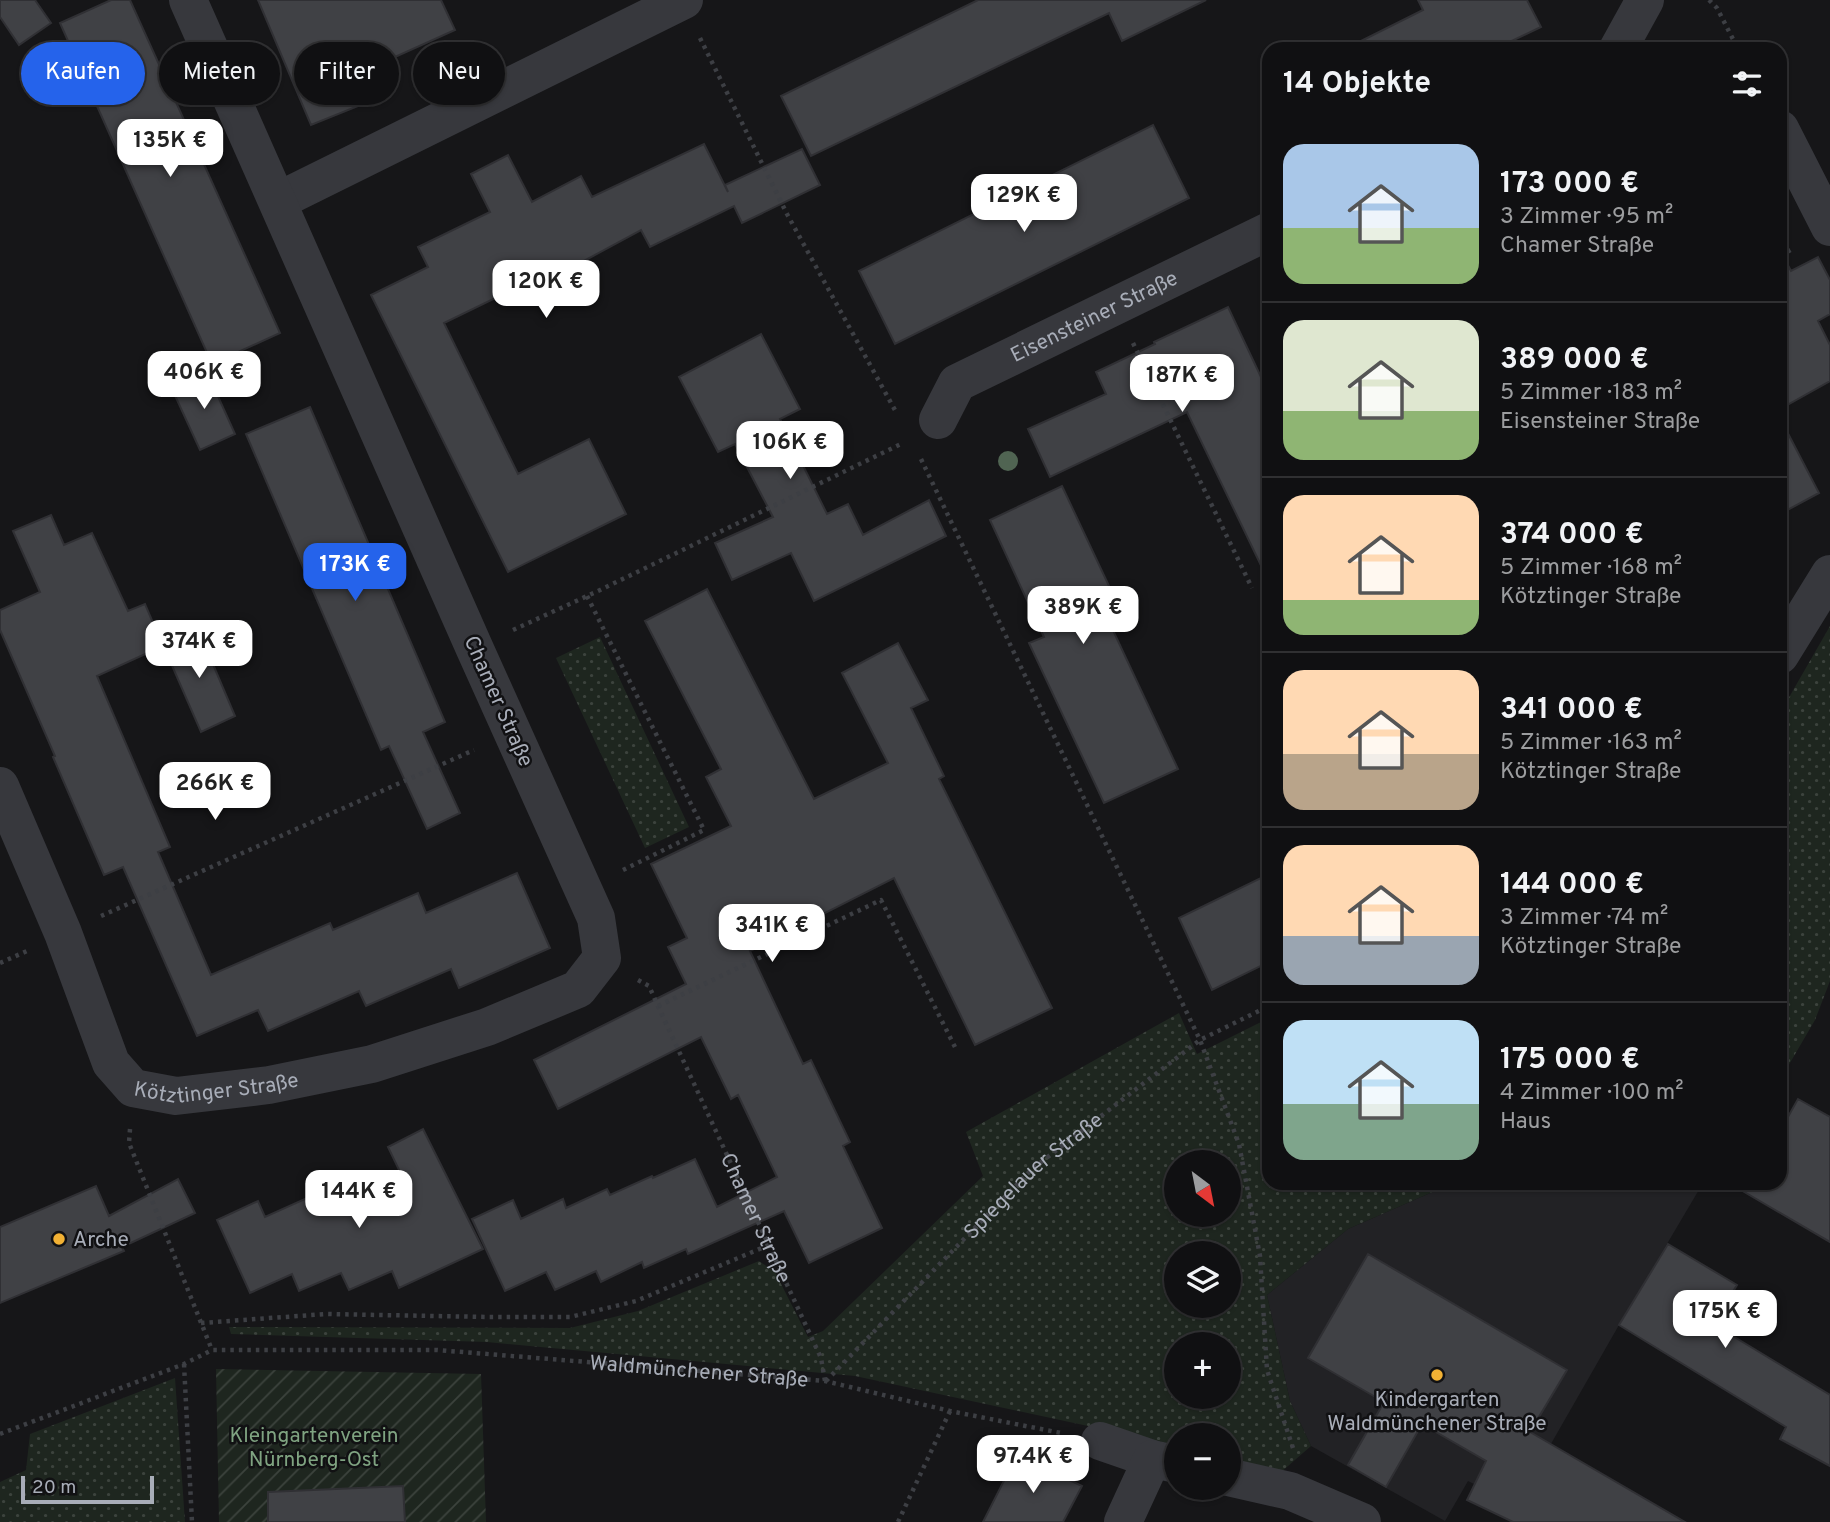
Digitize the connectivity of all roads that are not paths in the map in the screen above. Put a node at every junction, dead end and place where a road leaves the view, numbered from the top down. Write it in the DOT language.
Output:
graph roads {
  1 [pos="188,0"];
  2 [pos="683,0"];
  3 [pos="1645,0"];
  4 [pos="1622,42"];
  5 [pos="1787,144"];
  6 [pos="278,201"];
  7 [pos="1830,227"];
  8 [pos="1262,234"];
  9 [pos="925,429"];
  10 [pos="1830,574"];
  11 [pos="1787,644"];
  12 [pos="0,786"];
  13 [pos="602,958"];
  14 [pos="1100,1441"];
  15 [pos="1164,1462"];
  16 [pos="1241,1480"];
  17 [pos="1123,1522"];
  18 [pos="1362,1522"];
  1 -- 6 [label="street, Chamer Straße"];
  2 -- 6 [label="street"];
  3 -- 4 [label="street"];
  5 -- 7 [label="street"];
  6 -- 13 [label="street, Chamer Straße"];
  8 -- 9 [label="street, Eisensteiner Straße"];
  10 -- 11 [label="street"];
  12 -- 13 [label="street, Kötztinger Straße"];
  14 -- 15 [label="street"];
  15 -- 17 [label="street"];
  16 -- 18 [label="street"];
}
